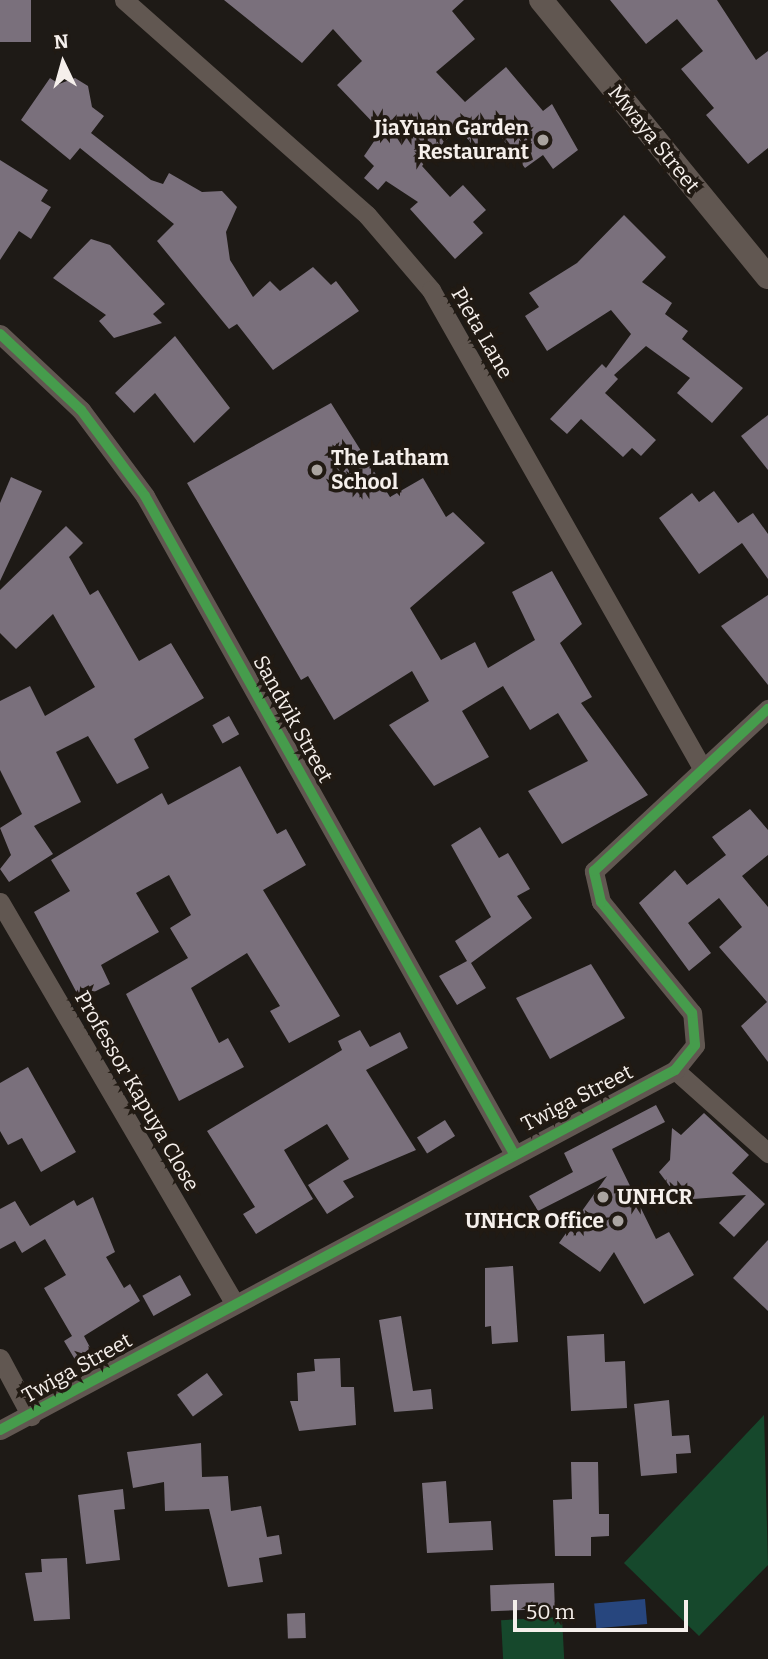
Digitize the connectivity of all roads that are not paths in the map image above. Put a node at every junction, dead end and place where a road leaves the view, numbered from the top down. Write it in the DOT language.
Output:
graph roads {
  1 [pos="124,0"];
  2 [pos="541,0"];
  3 [pos="768,278"];
  4 [pos="0,334"];
  5 [pos="768,709"];
  6 [pos="701,766"];
  7 [pos="0,902"];
  8 [pos="676,1070"];
  9 [pos="513,1152"];
  10 [pos="768,1153"];
  11 [pos="234,1303"];
  12 [pos="0,1358"];
  13 [pos="31,1416"];
  14 [pos="0,1430"];
  1 -- 6 [label="street, Pieta Lane"];
  2 -- 3 [label="street, Mwaya Street"];
  4 -- 9 [label="street, Sandvik Street"];
  5 -- 6 [label="street"];
  6 -- 8 [label="street"];
  7 -- 11 [label="street, Professor Kapuya Close"];
  8 -- 9 [label="street, Twiga Street"];
  8 -- 10 [label="street"];
  9 -- 11 [label="street, Twiga Street"];
  11 -- 13 [label="street, Twiga Street"];
  12 -- 13 [label="street"];
  13 -- 14 [label="street, Twiga Street"];
}
